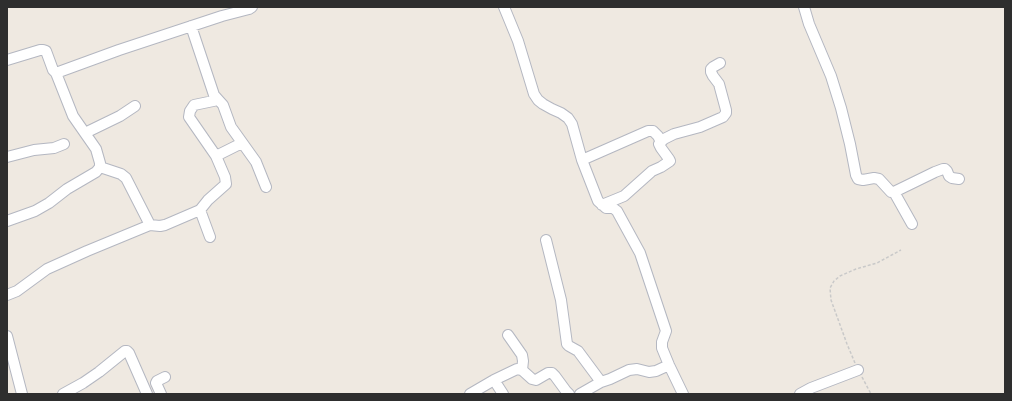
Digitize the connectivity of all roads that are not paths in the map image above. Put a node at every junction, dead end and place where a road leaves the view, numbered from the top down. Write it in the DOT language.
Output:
graph roads {
  1 [pos="252,7"];
  2 [pos="504,7"];
  3 [pos="804,7"];
  4 [pos="191,26"];
  5 [pos="7,60"];
  6 [pos="720,62"];
  7 [pos="56,73"];
  8 [pos="218,100"];
  9 [pos="136,106"];
  10 [pos="85,133"];
  11 [pos="661,142"];
  12 [pos="242,143"];
  13 [pos="64,144"];
  14 [pos="216,156"];
  15 [pos="7,157"];
  16 [pos="582,160"];
  17 [pos="100,167"];
  18 [pos="959,179"];
  19 [pos="266,186"];
  20 [pos="894,192"];
  21 [pos="602,205"];
  22 [pos="200,210"];
  23 [pos="7,221"];
  24 [pos="150,224"];
  25 [pos="912,224"];
  26 [pos="210,237"];
  27 [pos="546,240"];
  28 [pos="7,295"];
  29 [pos="508,335"];
  30 [pos="7,336"];
  31 [pos="669,365"];
  32 [pos="522,370"];
  33 [pos="858,370"];
  34 [pos="166,377"];
  35 [pos="494,380"];
  36 [pos="601,382"];
  37 [pos="812,391"];
  38 [pos="22,394"];
  39 [pos="63,394"];
  40 [pos="147,394"];
  41 [pos="161,394"];
  42 [pos="470,394"];
  43 [pos="503,394"];
  44 [pos="569,394"];
  45 [pos="580,394"];
  46 [pos="682,394"];
  47 [pos="800,394"];
  1 -- 4 [label="street"];
  2 -- 16 [label="street"];
  3 -- 20 [label="street"];
  4 -- 7 [label="street"];
  4 -- 8 [label="street"];
  5 -- 7 [label="street"];
  6 -- 11 [label="street"];
  7 -- 10 [label="street"];
  8 -- 12 [label="street"];
  8 -- 14 [label="street"];
  9 -- 10 [label="street"];
  10 -- 17 [label="street"];
  11 -- 16 [label="street"];
  11 -- 21 [label="street"];
  12 -- 14 [label="street"];
  12 -- 19 [label="street"];
  13 -- 15 [label="street"];
  14 -- 22 [label="street"];
  16 -- 21 [label="street"];
  17 -- 23 [label="street"];
  17 -- 24 [label="street"];
  18 -- 20 [label="street"];
  20 -- 25 [label="street"];
  21 -- 31 [label="street"];
  22 -- 24 [label="street"];
  22 -- 26 [label="street"];
  24 -- 28 [label="street"];
  27 -- 36 [label="street"];
  29 -- 32 [label="street"];
  30 -- 38 [label="street"];
  31 -- 36 [label="street"];
  31 -- 46 [label="street"];
  32 -- 35 [label="street"];
  32 -- 44 [label="street"];
  33 -- 37 [label="street"];
  34 -- 41 [label="street"];
  35 -- 42 [label="street"];
  35 -- 43 [label="street"];
  36 -- 45 [label="street"];
  37 -- 47 [label="street"];
  39 -- 40 [label="street"];
}
